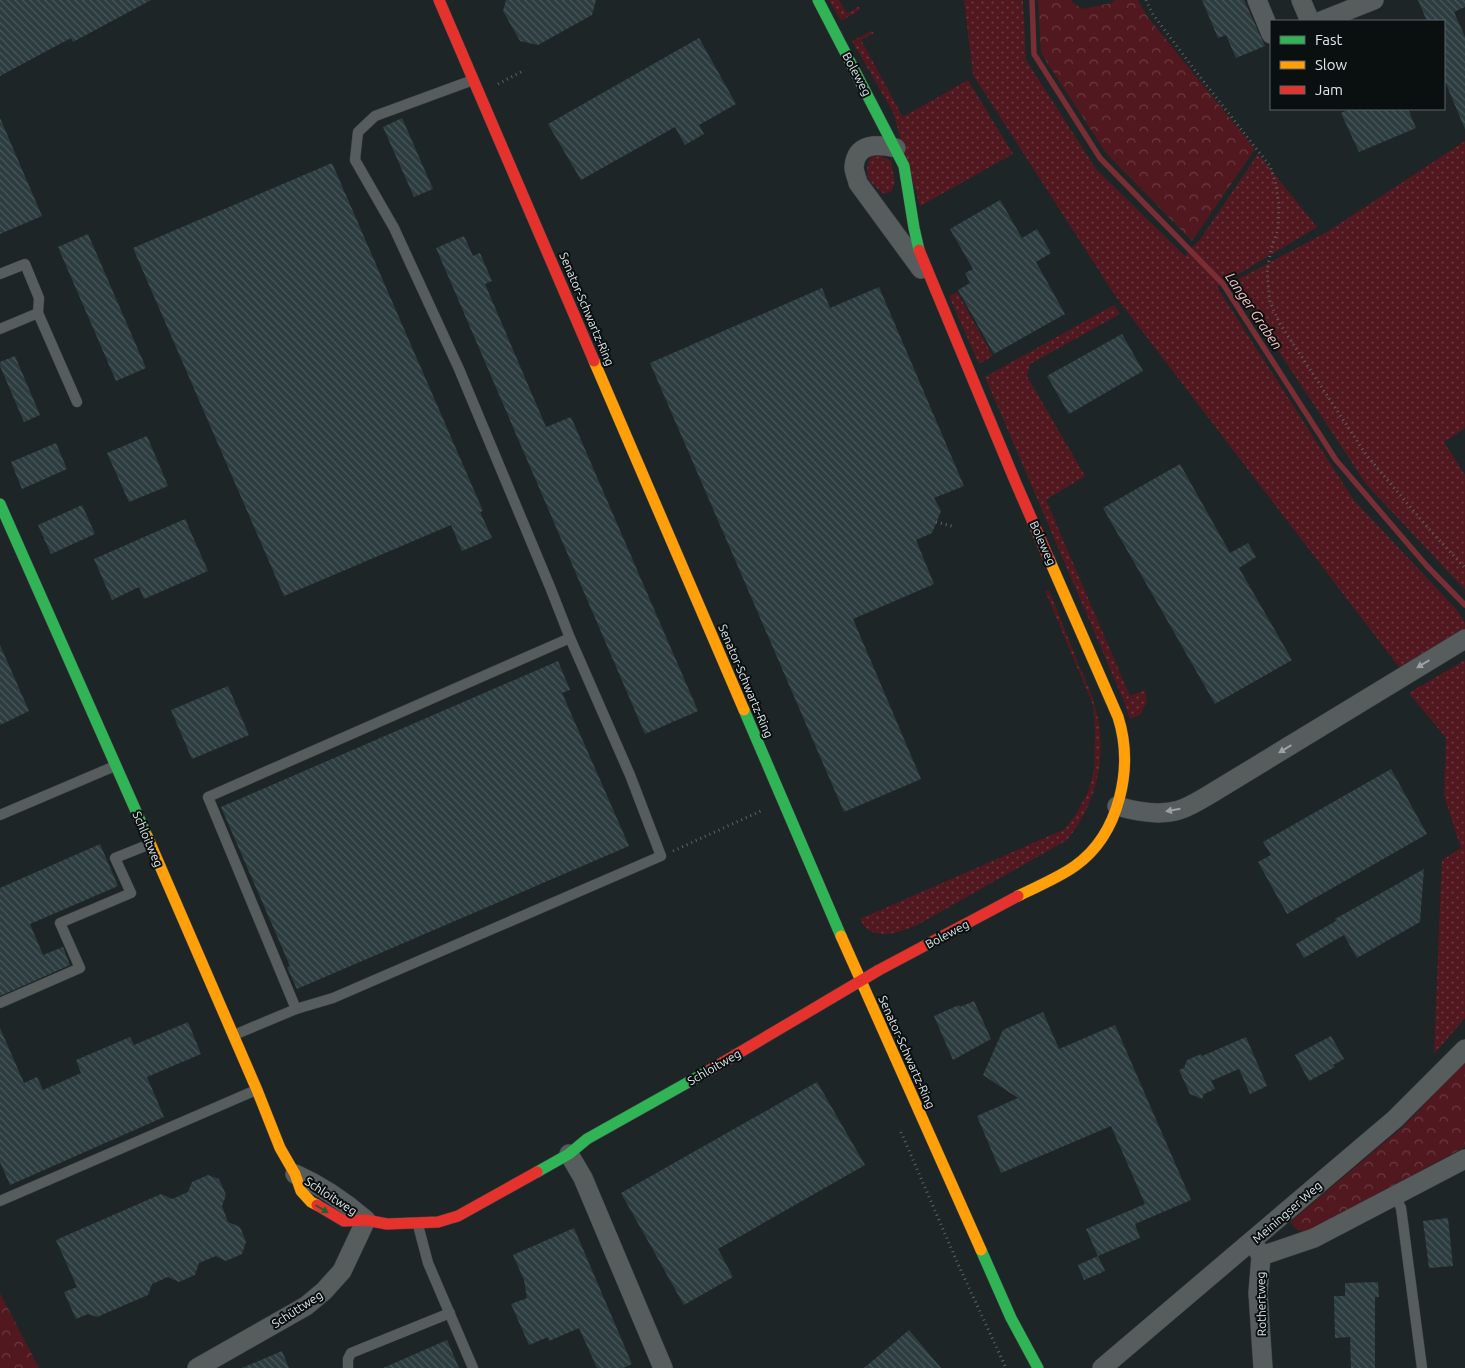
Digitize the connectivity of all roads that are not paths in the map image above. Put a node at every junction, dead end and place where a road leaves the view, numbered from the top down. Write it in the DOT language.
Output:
graph roads {
  1 [pos="439,0"];
  2 [pos="818,0"];
  3 [pos="1257,0"];
  4 [pos="1301,0"];
  5 [pos="1374,0"];
  6 [pos="1310,20"];
  7 [pos="1324,20"];
  8 [pos="1270,32"];
  9 [pos="474,80"];
  10 [pos="896,148"];
  11 [pos="0,274"];
  12 [pos="934,286"];
  13 [pos="38,313"];
  14 [pos="0,329"];
  15 [pos="78,402"];
  16 [pos="0,504"];
  17 [pos="570,638"];
  18 [pos="1465,639"];
  19 [pos="116,765"];
  20 [pos="1117,806"];
  21 [pos="0,815"];
  22 [pos="150,844"];
  23 [pos="861,982"];
  24 [pos="0,1003"];
  25 [pos="296,1009"];
  26 [pos="233,1035"];
  27 [pos="1465,1049"];
  28 [pos="257,1090"];
  29 [pos="569,1154"];
  30 [pos="1465,1159"];
  31 [pos="295,1174"];
  32 [pos="1396,1195"];
  33 [pos="0,1201"];
  34 [pos="366,1220"];
  35 [pos="418,1224"];
  36 [pos="1257,1249"];
  37 [pos="450,1313"];
  38 [pos="202,1367"];
  39 [pos="348,1368"];
  40 [pos="474,1368"];
  41 [pos="663,1368"];
  42 [pos="1038,1368"];
  43 [pos="1102,1368"];
  44 [pos="1263,1368"];
  45 [pos="1422,1368"];
  1 -- 9 [label="street, Senator-Schwartz-Ring"];
  2 -- 10 [label="street, Boleweg"];
  3 -- 8 [label="street"];
  4 -- 6 [label="street"];
  5 -- 7 [label="street"];
  9 -- 17 [label="lane"];
  9 -- 23 [label="street, Senator-Schwartz-Ring"];
  10 -- 12 [label="street, Boleweg"];
  10 -- 12 [label="street, Boleweg"];
  11 -- 13 [label="lane"];
  12 -- 20 [label="street, Boleweg"];
  13 -- 14 [label="lane"];
  13 -- 15 [label="lane"];
  16 -- 19 [label="street, Schloitweg"];
  17 -- 25 [label="lane"];
  17 -- 25 [label="lane"];
  18 -- 20 [label="street, one-way"];
  19 -- 21 [label="lane"];
  19 -- 22 [label="street, Schloitweg"];
  20 -- 23 [label="street, Boleweg"];
  22 -- 24 [label="lane"];
  22 -- 26 [label="street, Schloitweg"];
  23 -- 29 [label="street, Schloitweg"];
  23 -- 42 [label="street, Senator-Schwartz-Ring"];
  25 -- 26 [label="lane"];
  26 -- 28 [label="street, Schloitweg"];
  27 -- 36 [label="street, Meiningser Weg"];
  28 -- 31 [label="street, Schloitweg"];
  28 -- 33 [label="lane"];
  29 -- 35 [label="street, Schloitweg"];
  29 -- 41 [label="street"];
  30 -- 32 [label="street, Meiningser Weg"];
  31 -- 34 [label="street, Schloitweg"];
  32 -- 36 [label="street, Meiningser Weg"];
  32 -- 45 [label="lane"];
  34 -- 35 [label="street, Schloitweg"];
  34 -- 38 [label="street, Schüttweg"];
  35 -- 37 [label="lane"];
  36 -- 43 [label="street, Meiningser Weg"];
  36 -- 44 [label="street, Rothertweg"];
  37 -- 39 [label="lane"];
  37 -- 40 [label="lane"];
}
